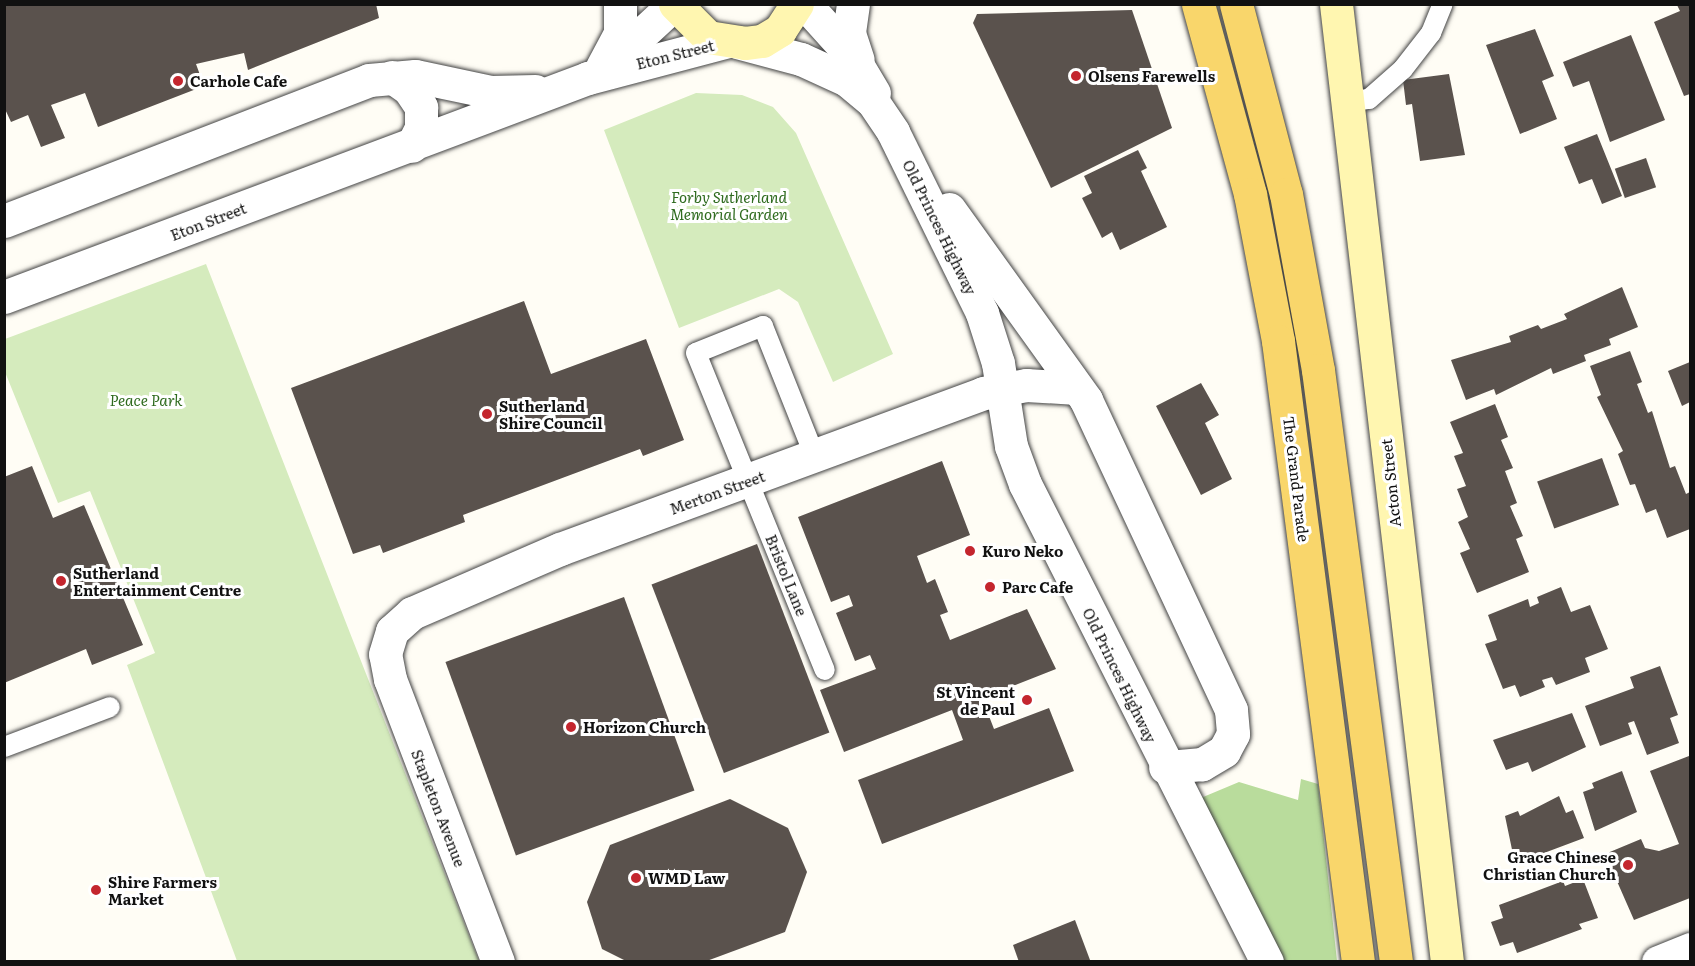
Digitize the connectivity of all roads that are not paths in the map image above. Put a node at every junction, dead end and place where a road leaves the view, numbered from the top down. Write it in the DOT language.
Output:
graph roads {
  1 [pos="620,4"];
  2 [pos="674,4"];
  3 [pos="797,4"];
  4 [pos="806,4"];
  5 [pos="853,4"];
  6 [pos="1336,4"];
  7 [pos="1443,4"];
  8 [pos="1239,12"];
  9 [pos="1203,18"];
  10 [pos="732,42"];
  11 [pos="392,76"];
  12 [pos="583,80"];
  13 [pos="868,81"];
  14 [pos="1347,102"];
  15 [pos="889,125"];
  16 [pos="412,146"];
  17 [pos="4,221"];
  18 [pos="4,297"];
  19 [pos="1001,387"];
  20 [pos="1077,388"];
  21 [pos="815,457"];
  22 [pos="749,481"];
  23 [pos="385,654"];
  24 [pos="825,670"];
  25 [pos="110,707"];
  26 [pos="4,747"];
  27 [pos="1165,766"];
  28 [pos="1690,949"];
  29 [pos="498,962"];
  30 [pos="1267,962"];
  31 [pos="1358,962"];
  32 [pos="1396,962"];
  33 [pos="1448,962"];
  34 [pos="1658,962"];
  1 -- 12 [label="street, Eton Street"];
  2 -- 10 [label="street"];
  2 -- 12 [label="street, Eton Street"];
  3 -- 10 [label="street"];
  4 -- 13 [label="street, Old Princes Highway"];
  5 -- 13 [label="street"];
  6 -- 14 [label="street, Acton Street"];
  7 -- 14 [label="lane"];
  8 -- 32 [label="main road"];
  9 -- 31 [label="main road, The Grand Parade"];
  10 -- 12 [label="street, Eton Street"];
  10 -- 15 [label="street, Old Princes Highway"];
  11 -- 12 [label="street, Eton Street"];
  11 -- 16 [label="street"];
  11 -- 17 [label="street, Eton Street"];
  12 -- 16 [label="street, Eton Street"];
  13 -- 15 [label="street, Old Princes Highway"];
  14 -- 33 [label="street, Acton Street"];
  15 -- 19 [label="street, Old Princes Highway"];
  15 -- 20 [label="street"];
  16 -- 18 [label="street, Eton Street"];
  19 -- 20 [label="street, Merton Street"];
  19 -- 21 [label="street, Merton Street"];
  19 -- 27 [label="street, Old Princes Highway"];
  20 -- 27 [label="street"];
  21 -- 22 [label="street, Merton Street"];
  21 -- 22 [label="lane, Bristol Lane"];
  22 -- 23 [label="street, Merton Street"];
  22 -- 24 [label="lane, Bristol Lane"];
  23 -- 29 [label="street, Stapleton Avenue"];
  25 -- 26 [label="lane"];
  27 -- 30 [label="street, Old Princes Highway"];
  28 -- 34 [label="street"];
}
